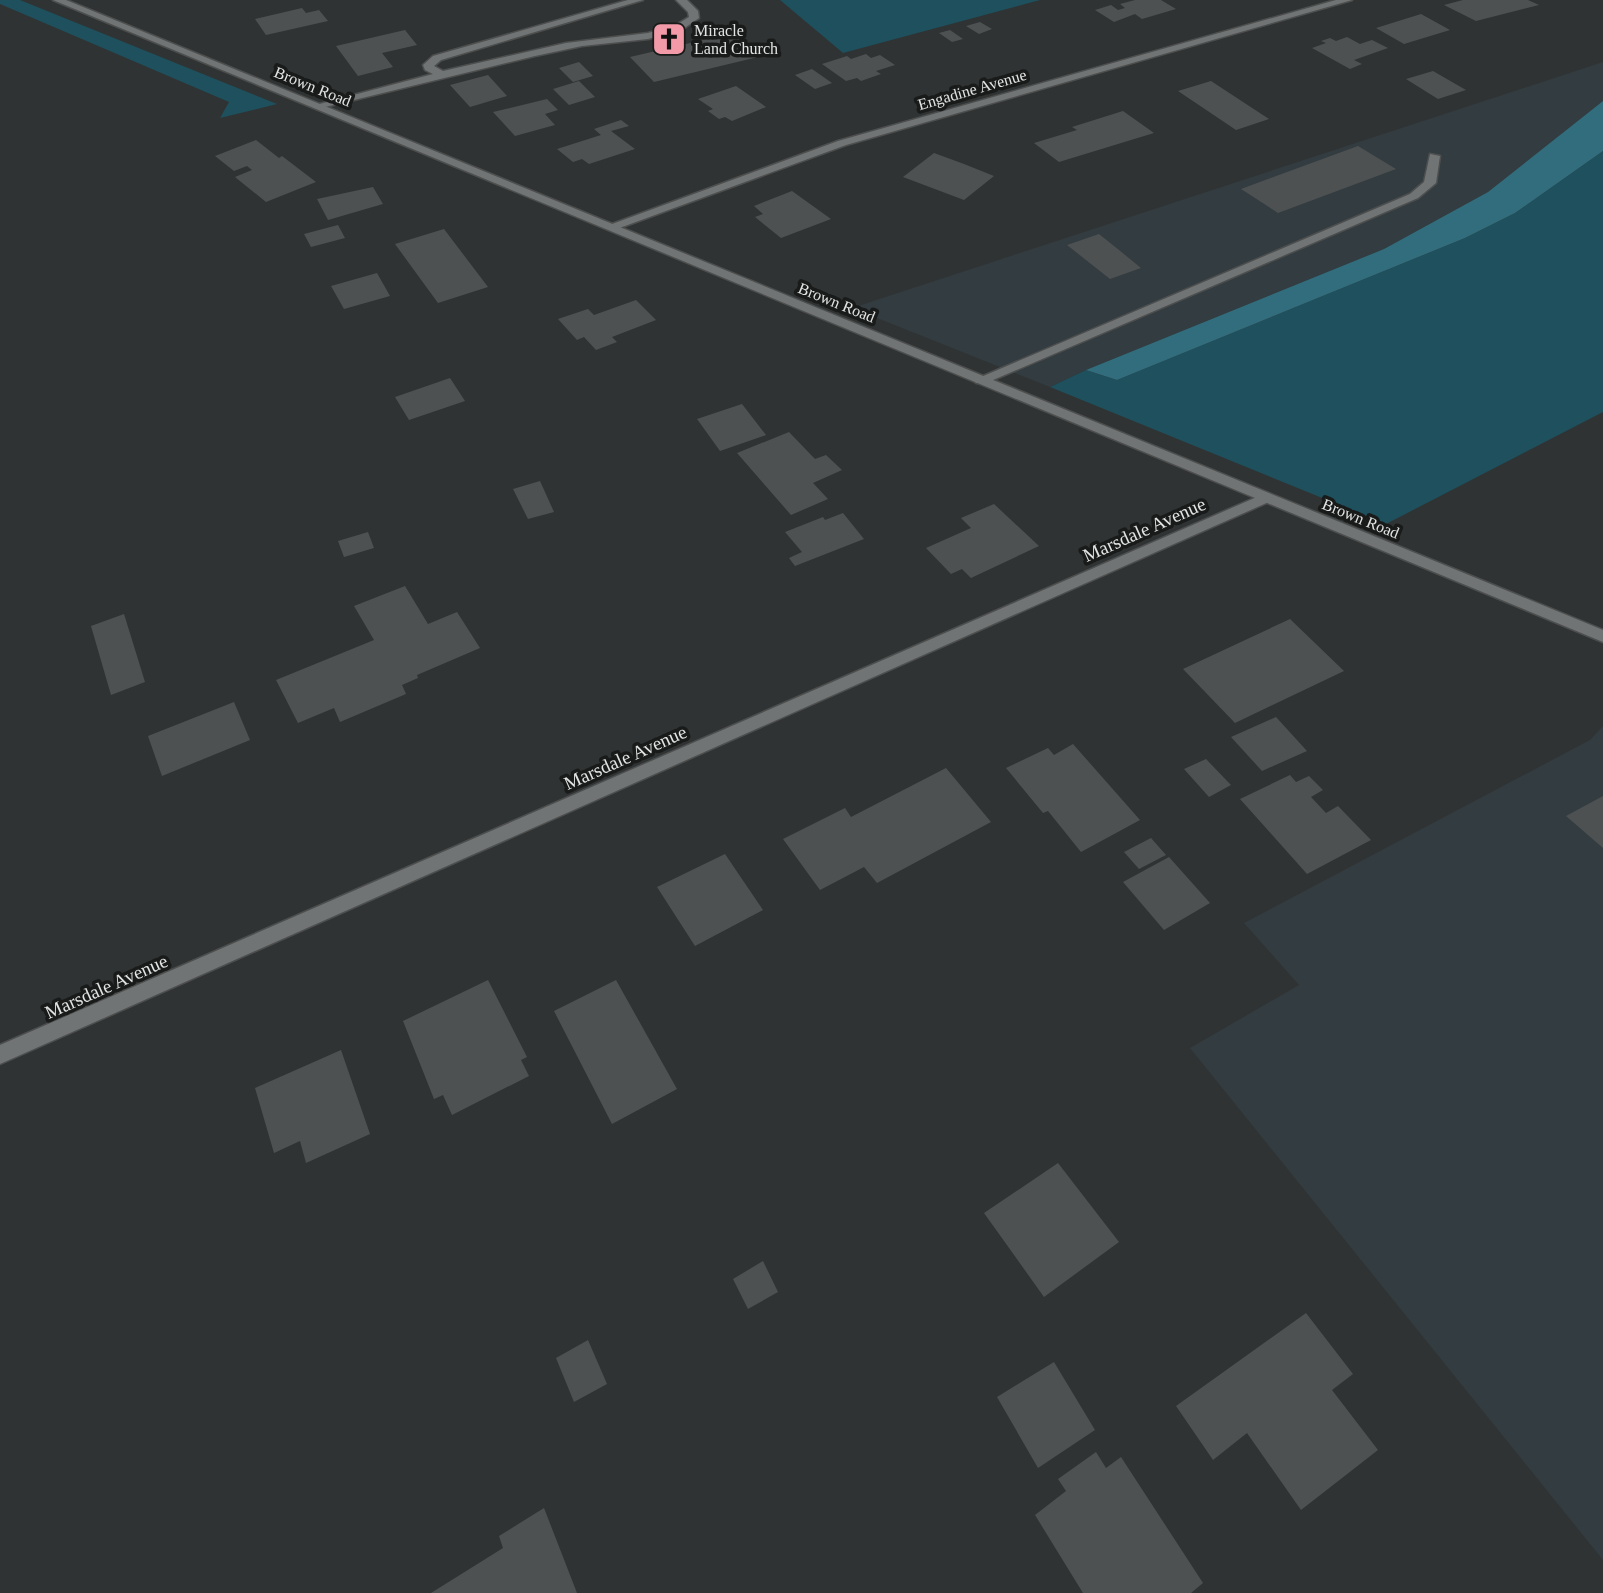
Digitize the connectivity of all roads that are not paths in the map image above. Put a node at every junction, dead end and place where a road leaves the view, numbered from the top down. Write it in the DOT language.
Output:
graph roads {
  1 [pos="58,0"];
  2 [pos="638,0"];
  3 [pos="681,0"];
  4 [pos="1347,0"];
  5 [pos="442,74"];
  6 [pos="317,106"];
  7 [pos="1434,156"];
  8 [pos="610,227"];
  9 [pos="981,380"];
  10 [pos="1266,498"];
  11 [pos="1603,636"];
  12 [pos="0,1055"];
  1 -- 6 [label="street, Brown Road"];
  2 -- 5 [label="street"];
  3 -- 5 [label="street"];
  4 -- 8 [label="street, Engadine Avenue"];
  5 -- 6 [label="street"];
  6 -- 8 [label="street, Brown Road"];
  7 -- 9 [label="street"];
  8 -- 9 [label="street, Brown Road"];
  9 -- 10 [label="street, Brown Road"];
  10 -- 11 [label="street, Brown Road"];
  10 -- 12 [label="street, Marsdale Avenue"];
}
